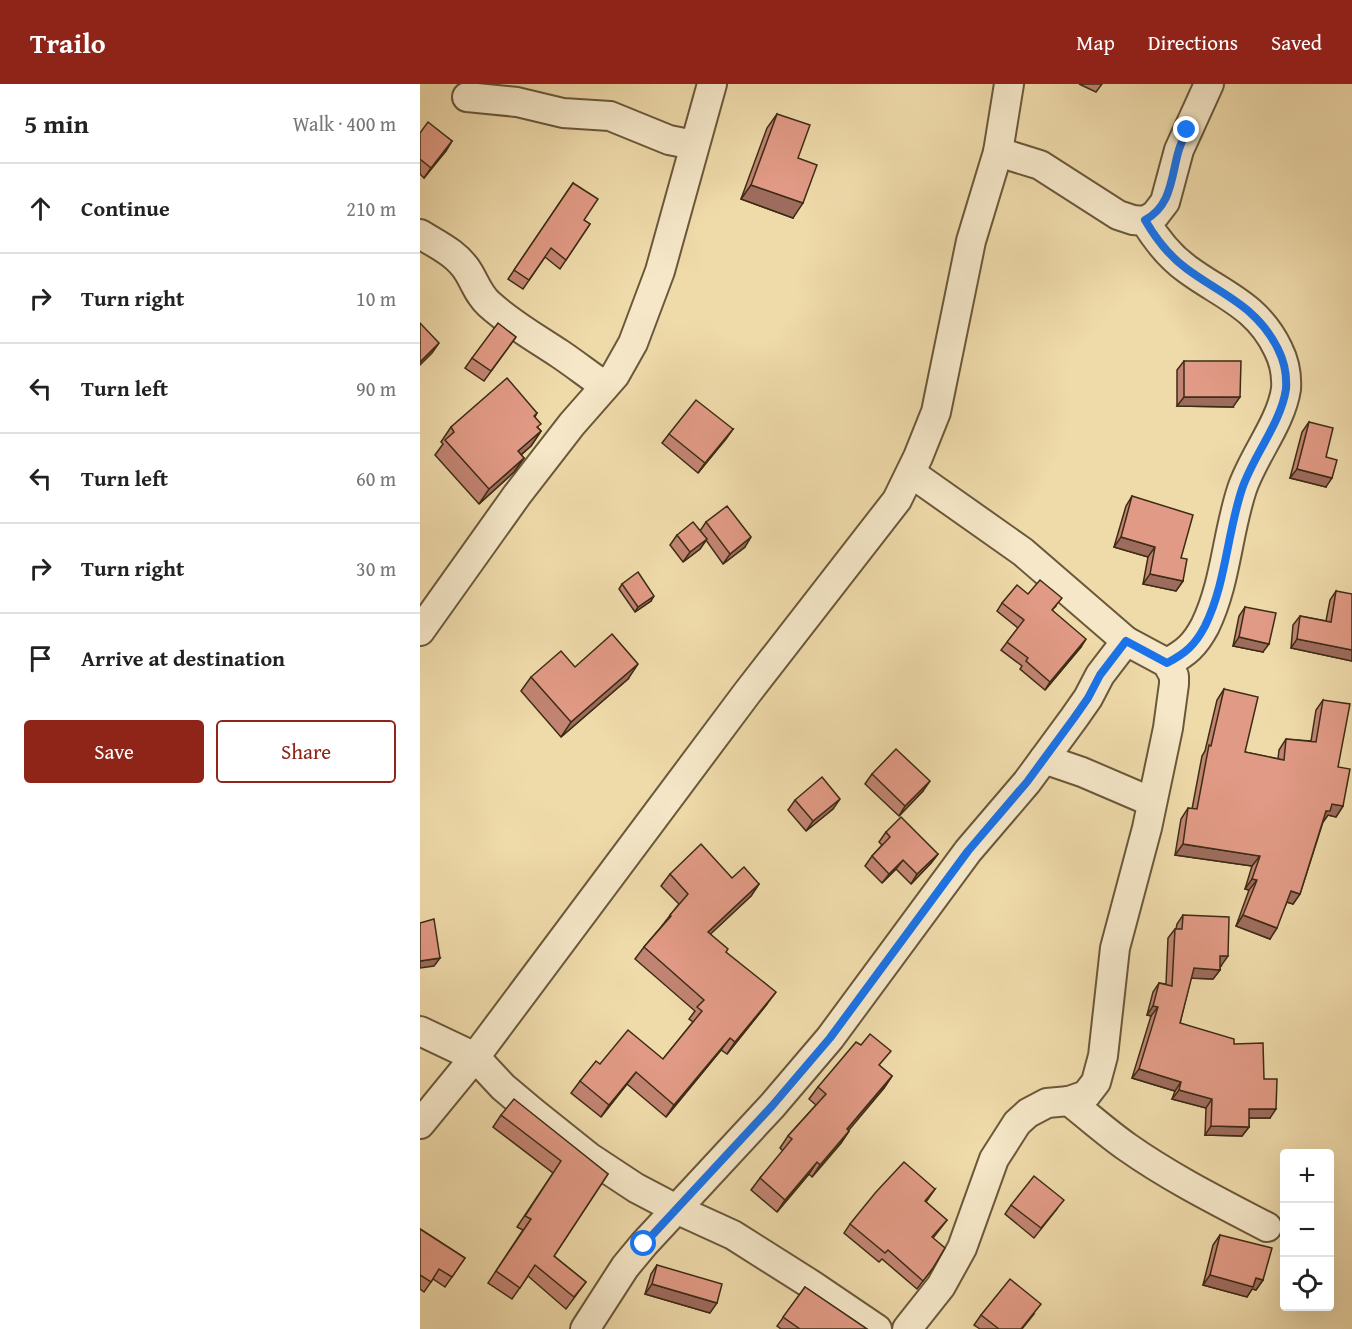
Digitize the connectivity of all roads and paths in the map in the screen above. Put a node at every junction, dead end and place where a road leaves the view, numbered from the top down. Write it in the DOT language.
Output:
graph roads {
  1 [pos="712,84"];
  2 [pos="1009,84"];
  3 [pos="1209,84"];
  4 [pos="467,97"];
  5 [pos="694,145"];
  6 [pos="998,152"];
  7 [pos="1145,220"];
  8 [pos="420,234"];
  9 [pos="605,386"];
  10 [pos="911,473"];
  11 [pos="420,631"];
  12 [pos="1126,641"];
  13 [pos="1167,663"];
  14 [pos="1044,759"];
  15 [pos="1152,802"];
  16 [pos="420,1031"];
  17 [pos="475,1057"];
  18 [pos="1069,1101"];
  19 [pos="420,1124"];
  20 [pos="676,1209"];
  21 [pos="1267,1227"];
  22 [pos="585,1329"];
  23 [pos="877,1329"];
  24 [pos="907,1329"];
  1 -- 5 [label="street"];
  2 -- 6 [label="street"];
  3 -- 7 [label="street"];
  4 -- 5 [label="street"];
  5 -- 9 [label="street"];
  6 -- 7 [label="street"];
  6 -- 10 [label="street"];
  7 -- 13 [label="street"];
  8 -- 9 [label="street"];
  9 -- 11 [label="street"];
  10 -- 12 [label="street"];
  10 -- 17 [label="street"];
  12 -- 13 [label="street"];
  12 -- 14 [label="street"];
  13 -- 15 [label="street"];
  14 -- 15 [label="street"];
  14 -- 20 [label="street"];
  15 -- 18 [label="street"];
  16 -- 17 [label="street"];
  17 -- 19 [label="street"];
  17 -- 20 [label="street"];
  18 -- 21 [label="street"];
  18 -- 24 [label="street"];
  20 -- 22 [label="street"];
  20 -- 23 [label="street"];
}
